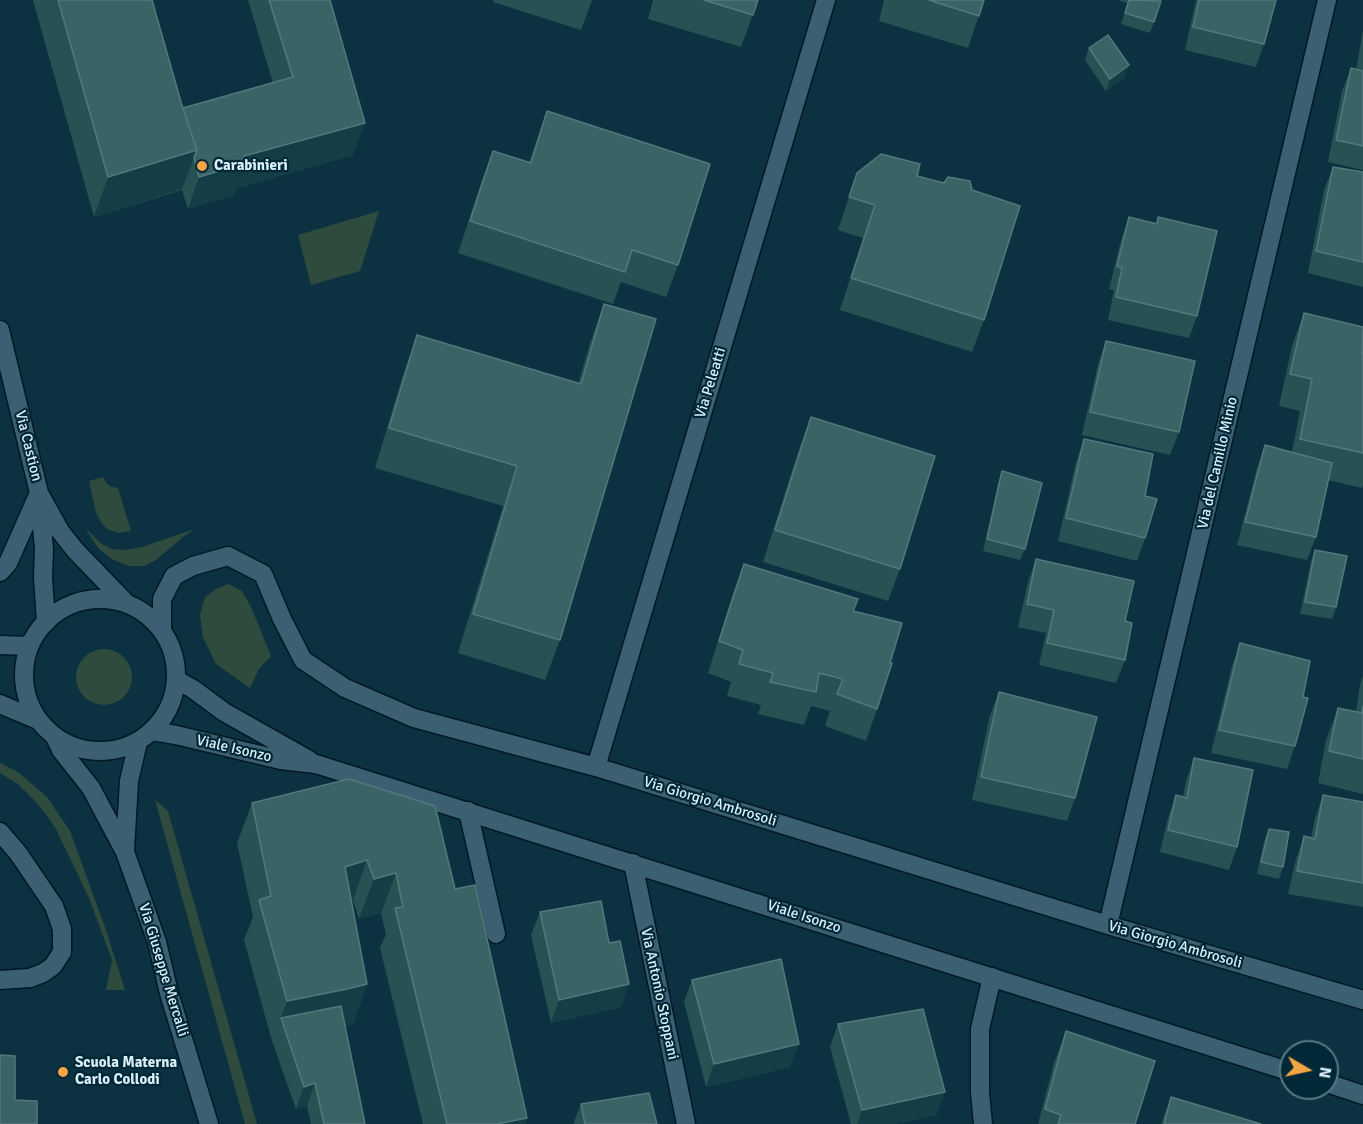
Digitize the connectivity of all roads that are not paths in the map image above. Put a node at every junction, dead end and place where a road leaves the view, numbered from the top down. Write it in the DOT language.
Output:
graph roads {
  1 [pos="826,0"];
  2 [pos="1327,0"];
  3 [pos="0,330"];
  4 [pos="39,493"];
  5 [pos="0,572"];
  6 [pos="125,602"];
  7 [pos="45,622"];
  8 [pos="162,629"];
  9 [pos="0,645"];
  10 [pos="29,646"];
  11 [pos="177,680"];
  12 [pos="0,704"];
  13 [pos="38,720"];
  14 [pos="55,737"];
  15 [pos="145,737"];
  16 [pos="316,764"];
  17 [pos="596,767"];
  18 [pos="468,811"];
  19 [pos="0,832"];
  20 [pos="125,852"];
  21 [pos="633,863"];
  22 [pos="1108,925"];
  23 [pos="496,934"];
  24 [pos="992,977"];
  25 [pos="0,980"];
  26 [pos="1363,1000"];
  27 [pos="1279,1068"];
  28 [pos="1339,1087"];
  29 [pos="1363,1095"];
  30 [pos="209,1124"];
  31 [pos="686,1124"];
  32 [pos="983,1124"];
  1 -- 17 [label="street, Via Peleatti"];
  2 -- 22 [label="street, Via del Camillo Minio"];
  3 -- 4 [label="street, Via Castion"];
  4 -- 5 [label="street, Via Castion"];
  4 -- 6 [label="street, Via Castion"];
  4 -- 7 [label="street, Via Castion"];
  6 -- 7 [label="street, Viale Isonzo"];
  6 -- 8 [label="street, Viale Isonzo"];
  7 -- 10 [label="street, Viale Isonzo"];
  8 -- 11 [label="street, Viale Isonzo"];
  8 -- 17 [label="street, Via Giorgio Ambrosoli"];
  9 -- 10 [label="street"];
  10 -- 13 [label="street, Viale Isonzo"];
  11 -- 15 [label="street, Viale Isonzo"];
  11 -- 16 [label="street, Viale Isonzo"];
  12 -- 13 [label="street, Viale Isonzo"];
  13 -- 14 [label="street, Viale Isonzo"];
  14 -- 15 [label="street, Viale Isonzo"];
  14 -- 20 [label="street, Via Giuseppe Mercalli"];
  15 -- 16 [label="street, Viale Isonzo"];
  15 -- 20 [label="street, Via Giuseppe Mercalli"];
  16 -- 18 [label="street, Viale Isonzo"];
  17 -- 22 [label="street, Via Giorgio Ambrosoli"];
  18 -- 21 [label="street, Viale Isonzo"];
  18 -- 23 [label="street"];
  19 -- 25 [label="street"];
  20 -- 30 [label="street, Via Giuseppe Mercalli"];
  21 -- 24 [label="street, Viale Isonzo"];
  21 -- 31 [label="street, Via Antonio Stoppani"];
  22 -- 26 [label="street, Via Giorgio Ambrosoli"];
  24 -- 27 [label="street, Viale Isonzo"];
  24 -- 32 [label="street"];
  28 -- 29 [label="street"];
}
